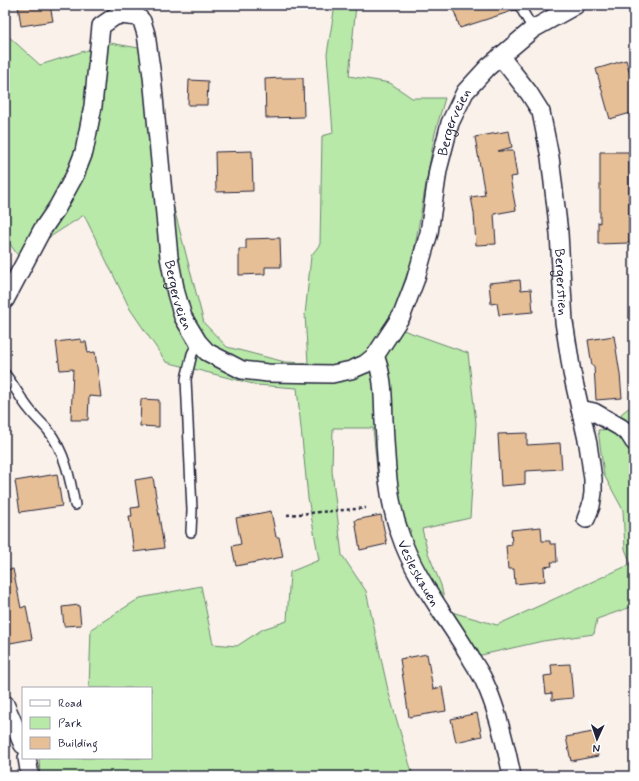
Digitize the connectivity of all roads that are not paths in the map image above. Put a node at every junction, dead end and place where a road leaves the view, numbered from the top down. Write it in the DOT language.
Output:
graph roads {
  1 [pos="519,5"];
  2 [pos="576,5"];
  3 [pos="121,10"];
  4 [pos="533,29"];
  5 [pos="500,56"];
  6 [pos="5,300"];
  7 [pos="198,342"];
  8 [pos="375,356"];
  9 [pos="5,374"];
  10 [pos="580,409"];
  11 [pos="634,442"];
  12 [pos="75,505"];
  13 [pos="586,519"];
  14 [pos="191,532"];
  15 [pos="5,704"];
  16 [pos="22,743"];
  17 [pos="27,759"];
  18 [pos="30,776"];
  19 [pos="512,776"];
  1 -- 4 [label="lane"];
  2 -- 4 [label="street, Bergerveien"];
  3 -- 6 [label="street, Bergerveien"];
  3 -- 7 [label="street, Bergerveien"];
  4 -- 5 [label="street, Bergerveien"];
  5 -- 8 [label="street, Bergerveien"];
  5 -- 10 [label="street, Bergerstien"];
  7 -- 8 [label="street, Bergerveien"];
  7 -- 14 [label="lane"];
  8 -- 19 [label="street, Vesleskauen"];
  9 -- 12 [label="lane"];
  10 -- 11 [label="street"];
  10 -- 13 [label="street, Bergerstien"];
  15 -- 16 [label="street"];
  17 -- 18 [label="street"];
}
